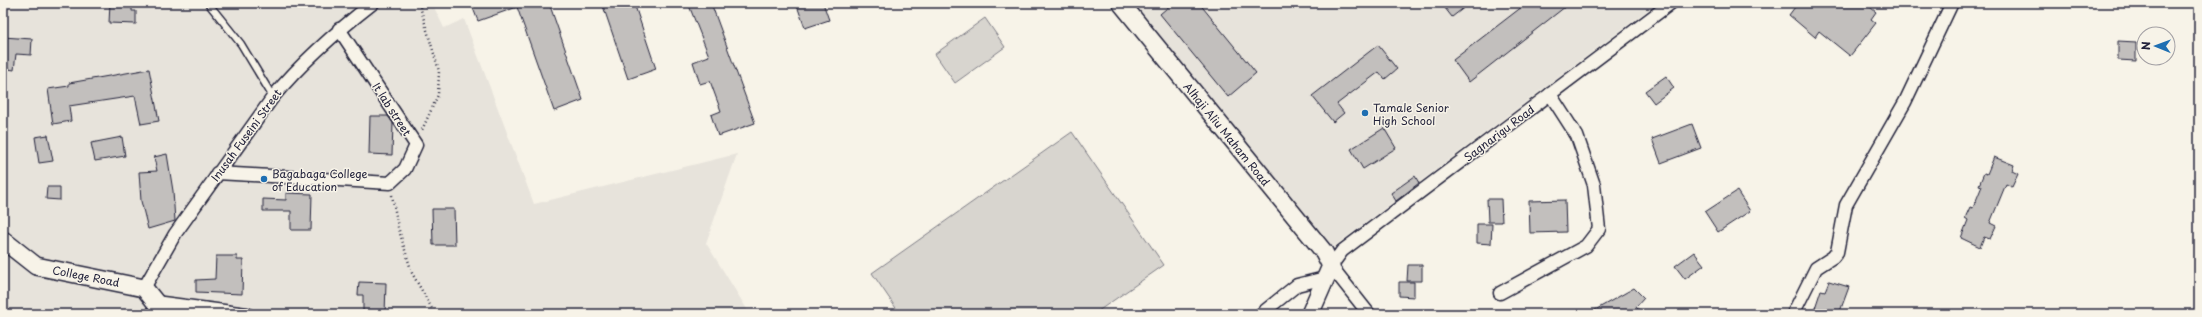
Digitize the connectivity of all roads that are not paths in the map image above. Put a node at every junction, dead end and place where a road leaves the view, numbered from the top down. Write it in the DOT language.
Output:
graph roads {
  1 [pos="208,3"];
  2 [pos="373,3"];
  3 [pos="1670,3"];
  4 [pos="1952,3"];
  5 [pos="1124,4"];
  6 [pos="339,29"];
  7 [pos="1550,94"];
  8 [pos="272,97"];
  9 [pos="218,173"];
  10 [pos="3,240"];
  11 [pos="1328,272"];
  12 [pos="144,288"];
  13 [pos="1500,293"];
  14 [pos="160,308"];
  15 [pos="247,314"];
  16 [pos="1260,314"];
  17 [pos="1310,314"];
  18 [pos="1369,314"];
  19 [pos="1793,314"];
  1 -- 8 [label="lane"];
  2 -- 6 [label="street, Inusah Fuseini Street"];
  3 -- 7 [label="street, Sagnarigu Road"];
  4 -- 19 [label="street"];
  5 -- 11 [label="street, Alhaji Aliu Maham Road"];
  6 -- 8 [label="street, Inusah Fuseini Street"];
  6 -- 9 [label="street, It lab street"];
  7 -- 11 [label="street, Sagnarigu Road"];
  7 -- 13 [label="street"];
  8 -- 9 [label="street, Inusah Fuseini Street"];
  9 -- 12 [label="street, Inusah Fuseini Street"];
  10 -- 12 [label="street, College Road"];
  11 -- 16 [label="street"];
  11 -- 17 [label="street"];
  11 -- 18 [label="street"];
  12 -- 14 [label="street"];
  14 -- 15 [label="street"];
}
